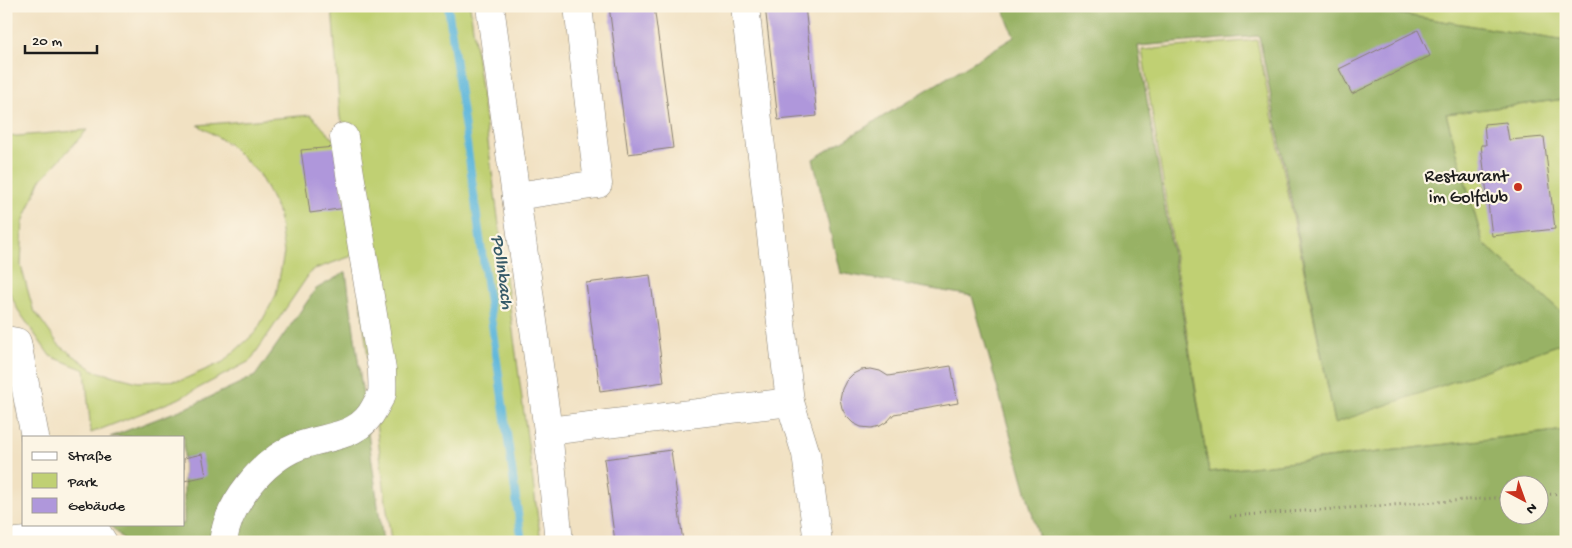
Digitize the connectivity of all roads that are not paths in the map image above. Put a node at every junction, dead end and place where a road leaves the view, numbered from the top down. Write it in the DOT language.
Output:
graph roads {
  1 [pos="490,6"];
  2 [pos="578,6"];
  3 [pos="745,6"];
  4 [pos="344,137"];
  5 [pos="516,196"];
  6 [pos="6,340"];
  7 [pos="790,402"];
  8 [pos="548,431"];
  9 [pos="36,436"];
  10 [pos="54,531"];
  11 [pos="17,542"];
  12 [pos="103,542"];
  13 [pos="223,542"];
  14 [pos="559,542"];
  15 [pos="818,542"];
  1 -- 5 [label="street"];
  2 -- 5 [label="street"];
  3 -- 7 [label="street"];
  4 -- 13 [label="street"];
  5 -- 8 [label="street"];
  6 -- 9 [label="street"];
  7 -- 8 [label="street"];
  7 -- 15 [label="street"];
  8 -- 14 [label="street"];
  10 -- 11 [label="street"];
  10 -- 12 [label="street"];
}
